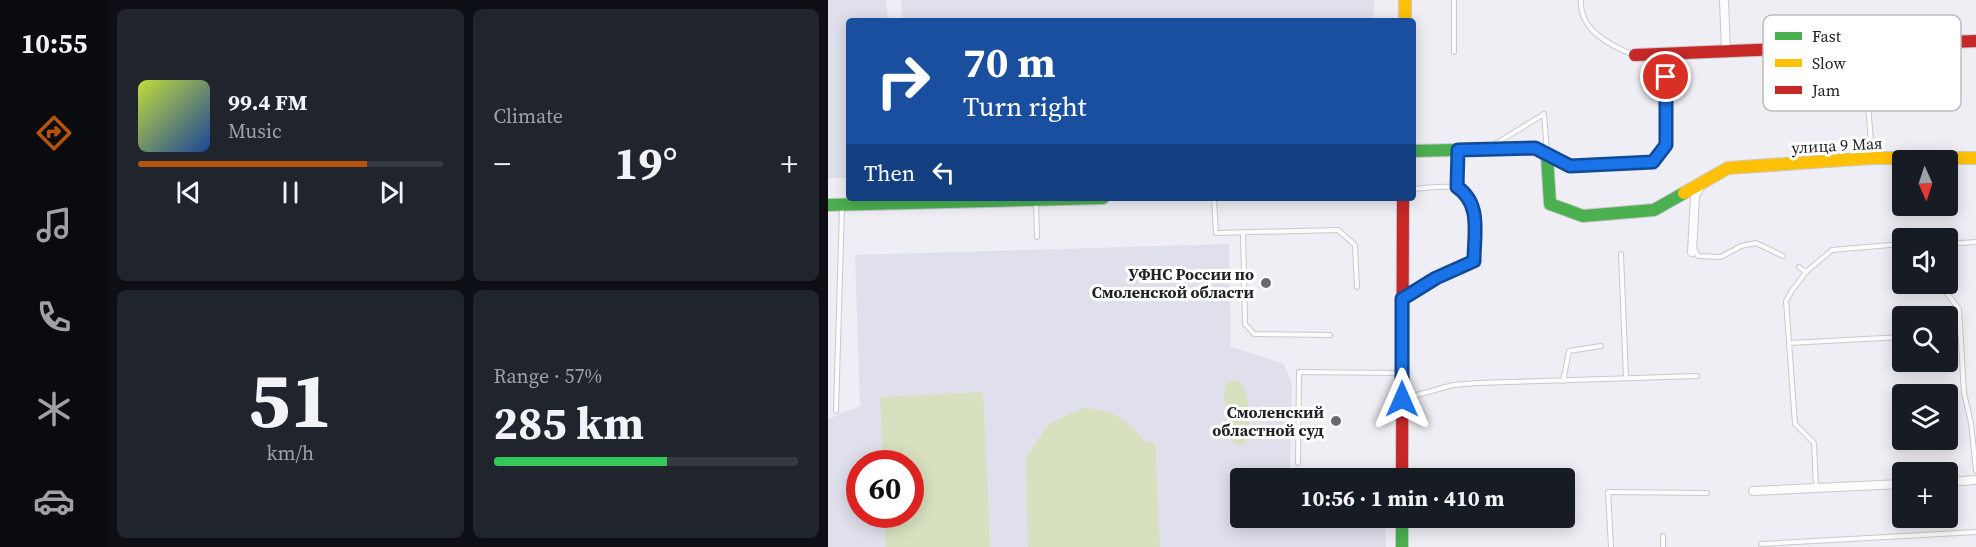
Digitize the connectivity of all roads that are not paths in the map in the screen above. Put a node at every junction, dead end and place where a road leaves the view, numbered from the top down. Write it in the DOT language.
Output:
graph roads {
  1 [pos="1405,0"];
  2 [pos="1454,0"];
  3 [pos="1575,0"];
  4 [pos="1724,0"];
  5 [pos="1581,2"];
  6 [pos="1404,18"];
  7 [pos="1976,41"];
  8 [pos="1961,42"];
  9 [pos="1763,50"];
  10 [pos="1726,51"];
  11 [pos="1454,52"];
  12 [pos="1666,54"];
  13 [pos="1635,55"];
  14 [pos="1869,111"];
  15 [pos="1486,149"];
  16 [pos="1458,150"];
  17 [pos="1416,151"];
  18 [pos="1547,156"];
  19 [pos="1872,158"];
  20 [pos="1976,158"];
  21 [pos="1703,181"];
  22 [pos="1457,187"];
  23 [pos="1416,189"];
  24 [pos="988,201"];
  25 [pos="1036,201"];
  26 [pos="1215,201"];
  27 [pos="1403,201"];
  28 [pos="842,204"];
  29 [pos="828,205"];
  30 [pos="1243,232"];
  31 [pos="1036,237"];
  32 [pos="1976,242"];
  33 [pos="1958,243"];
  34 [pos="1892,245"];
  35 [pos="1692,248"];
  36 [pos="1621,254"];
  37 [pos="1783,256"];
  38 [pos="1799,267"];
  39 [pos="1806,272"];
  40 [pos="1357,287"];
  41 [pos="1948,294"];
  42 [pos="1402,299"];
  43 [pos="1960,334"];
  44 [pos="1330,335"];
  45 [pos="1892,338"];
  46 [pos="1789,343"];
  47 [pos="1601,346"];
  48 [pos="1402,373"];
  49 [pos="1697,376"];
  50 [pos="1626,378"];
  51 [pos="1563,381"];
  52 [pos="1402,399"];
  53 [pos="836,411"];
  54 [pos="1298,463"];
  55 [pos="1402,468"];
  56 [pos="1976,471"];
  57 [pos="1976,480"];
  58 [pos="1958,481"];
  59 [pos="1892,484"];
  60 [pos="1816,488"];
  61 [pos="1753,490"];
  62 [pos="1707,493"];
  63 [pos="1402,528"];
  64 [pos="1976,532"];
  65 [pos="1663,536"];
  66 [pos="1761,544"];
  67 [pos="1402,547"];
  68 [pos="1611,547"];
  69 [pos="1663,547"];
  1 -- 6 [label="street"];
  2 -- 11 [label="lane"];
  3 -- 5 [label="lane"];
  4 -- 10 [label="street"];
  5 -- 13 [label="lane"];
  7 -- 8 [label="street"];
  9 -- 10 [label="street"];
  10 -- 12 [label="street"];
  12 -- 13 [label="street"];
  12 -- 18 [label="lane"];
  14 -- 19 [label="lane"];
  15 -- 16 [label="street"];
  15 -- 18 [label="street"];
  15 -- 18 [label="lane"];
  16 -- 17 [label="street"];
  16 -- 22 [label="lane"];
  18 -- 21 [label="street, улица 9 Мая"];
  19 -- 20 [label="street, улица 9 Мая"];
  19 -- 21 [label="street, улица 9 Мая"];
  21 -- 35 [label="street"];
  22 -- 23 [label="lane"];
  22 -- 42 [label="lane"];
  24 -- 28 [label="street"];
  25 -- 31 [label="lane"];
  26 -- 30 [label="lane"];
  27 -- 42 [label="street"];
  28 -- 29 [label="street"];
  28 -- 53 [label="lane"];
  30 -- 40 [label="lane"];
  30 -- 44 [label="lane"];
  32 -- 33 [label="lane"];
  34 -- 39 [label="lane"];
  35 -- 37 [label="lane"];
  36 -- 50 [label="lane"];
  38 -- 39 [label="lane"];
  39 -- 46 [label="lane"];
  41 -- 43 [label="lane"];
  42 -- 48 [label="street"];
  43 -- 56 [label="lane"];
  45 -- 46 [label="lane"];
  46 -- 60 [label="lane"];
  47 -- 51 [label="lane"];
  48 -- 52 [label="street"];
  48 -- 54 [label="lane"];
  49 -- 50 [label="lane"];
  50 -- 51 [label="lane"];
  51 -- 52 [label="lane"];
  52 -- 55 [label="street"];
  57 -- 58 [label="street"];
  59 -- 60 [label="street"];
  60 -- 61 [label="street"];
  62 -- 68 [label="lane"];
  63 -- 67 [label="street"];
  64 -- 66 [label="lane"];
  65 -- 69 [label="lane"];
}
